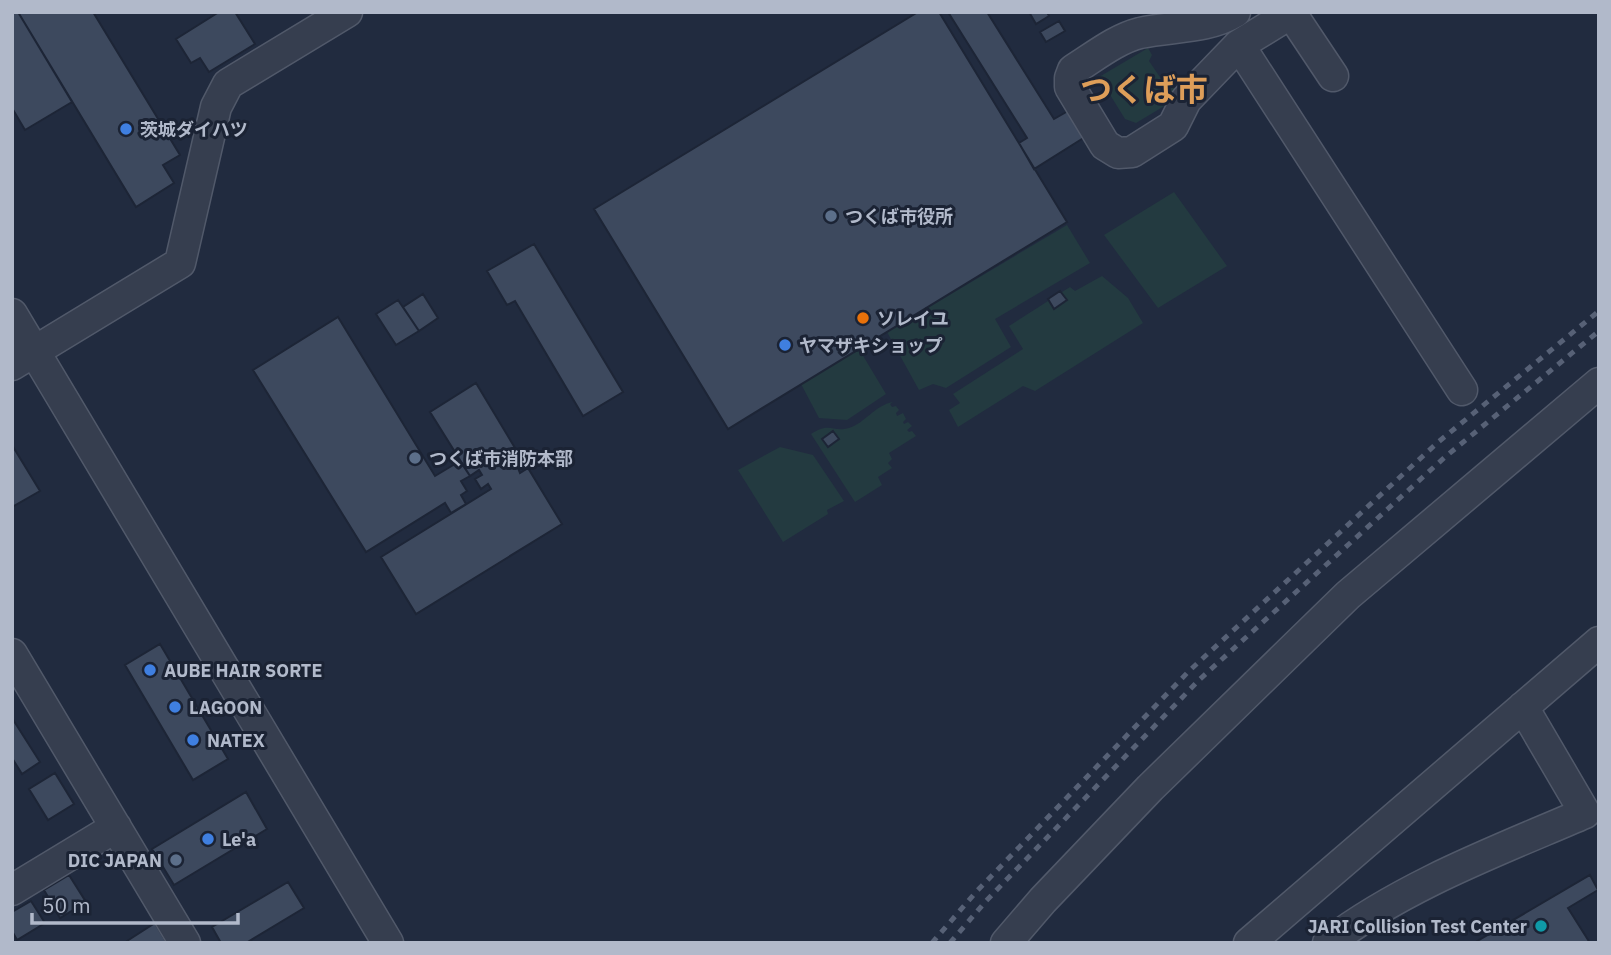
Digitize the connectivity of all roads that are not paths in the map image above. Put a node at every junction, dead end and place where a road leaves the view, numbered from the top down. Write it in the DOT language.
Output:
graph roads {
  1 [pos="347,12"];
  2 [pos="1235,12"];
  3 [pos="1292,13"];
  4 [pos="1239,45"];
  5 [pos="1333,76"];
  6 [pos="12,314"];
  7 [pos="23,358"];
  8 [pos="1599,383"];
  9 [pos="1462,390"];
  10 [pos="1599,642"];
  11 [pos="12,654"];
  12 [pos="20,685"];
  13 [pos="1523,707"];
  14 [pos="116,827"];
  15 [pos="12,890"];
  16 [pos="185,943"];
  17 [pos="388,943"];
  18 [pos="1006,943"];
  19 [pos="1249,943"];
  20 [pos="1328,943"];
  1 -- 7 [label="street"];
  2 -- 4 [label="street"];
  3 -- 4 [label="street"];
  3 -- 5 [label="street"];
  4 -- 9 [label="street"];
  6 -- 7 [label="street"];
  7 -- 17 [label="street"];
  8 -- 18 [label="street"];
  10 -- 13 [label="street"];
  11 -- 12 [label="street"];
  12 -- 14 [label="street"];
  13 -- 19 [label="street"];
  13 -- 20 [label="street"];
  14 -- 15 [label="street"];
  14 -- 16 [label="street"];
}
